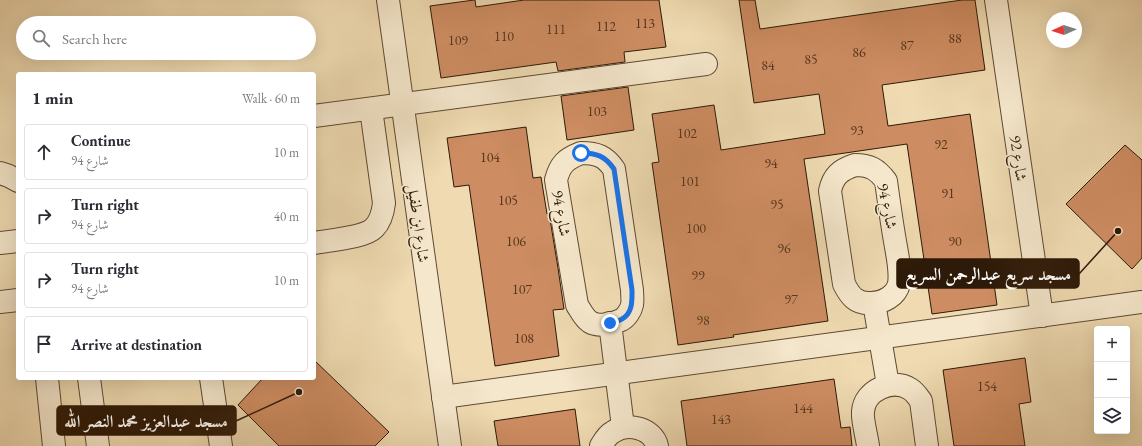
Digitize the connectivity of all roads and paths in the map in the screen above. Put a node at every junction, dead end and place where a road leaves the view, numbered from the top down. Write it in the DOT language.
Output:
graph roads {
  1 [pos="388,0"];
  2 [pos="996,0"];
  3 [pos="706,64"];
  4 [pos="403,104"];
  5 [pos="371,109"];
  6 [pos="316,116"];
  7 [pos="408,144"];
  8 [pos="376,148"];
  9 [pos="0,173"];
  10 [pos="16,180"];
  11 [pos="16,241"];
  12 [pos="0,243"];
  13 [pos="316,243"];
  14 [pos="16,300"];
  15 [pos="0,302"];
  16 [pos="1142,302"];
  17 [pos="874,303"];
  18 [pos="1042,316"];
  19 [pos="610,323"];
  20 [pos="880,338"];
  21 [pos="616,374"];
  22 [pos="47,380"];
  23 [pos="89,380"];
  24 [pos="211,380"];
  25 [pos="888,385"];
  26 [pos="444,397"];
  27 [pos="623,427"];
  28 [pos="54,446"];
  29 [pos="98,446"];
  30 [pos="221,446"];
  31 [pos="450,446"];
  32 [pos="601,446"];
  33 [pos="657,446"];
  34 [pos="868,446"];
  35 [pos="927,446"];
  1 -- 4 [label="street, شارع ابن طفيل"];
  2 -- 18 [label="street, شارع 92"];
  3 -- 4 [label="street"];
  4 -- 5 [label="street"];
  4 -- 7 [label="street, شارع ابن طفيل"];
  5 -- 6 [label="street"];
  5 -- 8 [label="street"];
  7 -- 8 [label="street"];
  7 -- 26 [label="street, شارع ابن طفيل"];
  8 -- 13 [label="street"];
  9 -- 10 [label="street"];
  11 -- 12 [label="street"];
  14 -- 15 [label="street"];
  16 -- 18 [label="street"];
  17 -- 17 [label="street, شارع 94"];
  17 -- 20 [label="street"];
  18 -- 20 [label="street"];
  19 -- 19 [label="street, شارع 94"];
  19 -- 21 [label="street"];
  20 -- 21 [label="street"];
  20 -- 25 [label="street"];
  21 -- 26 [label="street"];
  21 -- 27 [label="street"];
  22 -- 28 [label="street"];
  23 -- 29 [label="street"];
  24 -- 30 [label="street"];
  25 -- 34 [label="street"];
  25 -- 35 [label="street"];
  26 -- 31 [label="street, شارع ابن طفيل"];
  27 -- 32 [label="street"];
  27 -- 33 [label="street"];
}
